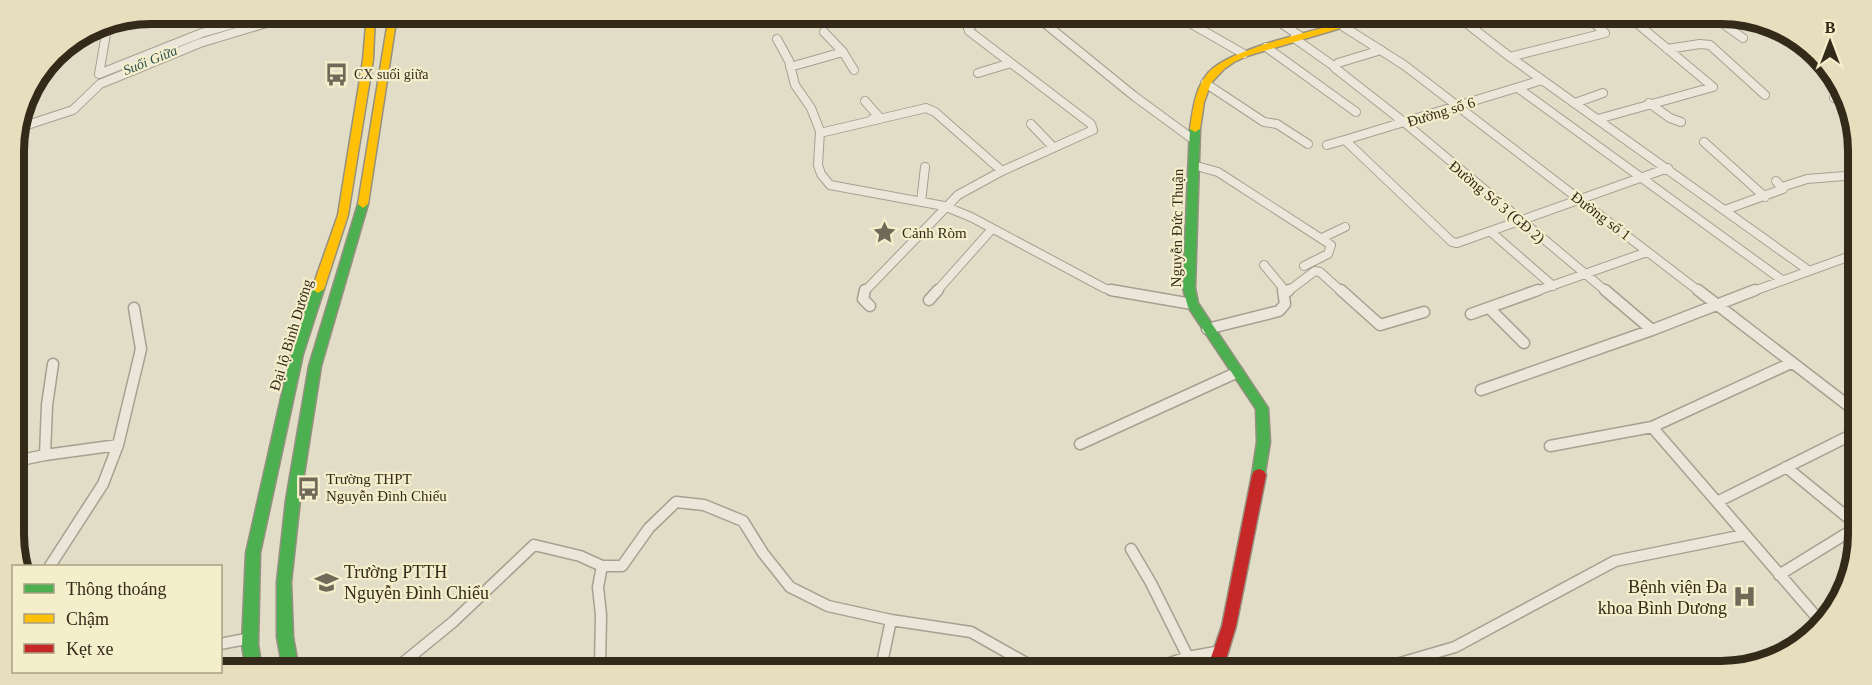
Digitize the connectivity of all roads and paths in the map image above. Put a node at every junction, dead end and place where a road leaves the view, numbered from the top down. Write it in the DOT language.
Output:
graph roads {
  1 [pos="234,24"];
  2 [pos="263,24"];
  3 [pos="371,24"];
  4 [pos="391,24"];
  5 [pos="400,24"];
  6 [pos="973,24"];
  7 [pos="1044,24"];
  8 [pos="1192,24"];
  9 [pos="1281,24"];
  10 [pos="1353,24"];
  11 [pos="1467,24"];
  12 [pos="1595,24"];
  13 [pos="1638,24"];
  14 [pos="1723,24"];
  15 [pos="1344,27"];
  16 [pos="824,32"];
  17 [pos="106,33"];
  18 [pos="389,35"];
  19 [pos="1297,38"];
  20 [pos="777,39"];
  21 [pos="1743,39"];
  22 [pos="1266,47"];
  23 [pos="1667,49"];
  24 [pos="1381,50"];
  25 [pos="843,52"];
  26 [pos="1244,54"];
  27 [pos="1510,57"];
  28 [pos="151,60"];
  29 [pos="1011,63"];
  30 [pos="790,67"];
  31 [pos="1335,67"];
  32 [pos="854,70"];
  33 [pos="978,73"];
  34 [pos="1542,81"];
  35 [pos="1205,83"];
  36 [pos="1518,88"];
  37 [pos="1603,93"];
  38 [pos="1765,95"];
  39 [pos="865,101"];
  40 [pos="1575,103"];
  41 [pos="1649,103"];
  42 [pos="1456,107"];
  43 [pos="1356,112"];
  44 [pos="1598,119"];
  45 [pos="1681,122"];
  46 [pos="27,123"];
  47 [pos="1405,123"];
  48 [pos="1031,124"];
  49 [pos="820,132"];
  50 [pos="1194,140"];
  51 [pos="1704,142"];
  52 [pos="1349,143"];
  53 [pos="1308,144"];
  54 [pos="1327,145"];
  55 [pos="1053,147"];
  56 [pos="1193,165"];
  57 [pos="925,167"];
  58 [pos="1668,168"];
  59 [pos="1002,171"];
  60 [pos="1848,176"];
  61 [pos="1640,177"];
  62 [pos="1765,197"];
  63 [pos="1581,201"];
  64 [pos="921,202"];
  65 [pos="945,206"];
  66 [pos="1725,210"];
  67 [pos="1520,222"];
  68 [pos="1345,227"];
  69 [pos="992,229"];
  70 [pos="1491,232"];
  71 [pos="1323,238"];
  72 [pos="1647,252"];
  73 [pos="1848,257"];
  74 [pos="1264,265"];
  75 [pos="1304,266"];
  76 [pos="1808,270"];
  77 [pos="1585,275"];
  78 [pos="1782,280"];
  79 [pos="1552,286"];
  80 [pos="1284,294"];
  81 [pos="929,300"];
  82 [pos="1192,304"];
  83 [pos="1716,304"];
  84 [pos="870,306"];
  85 [pos="134,308"];
  86 [pos="1489,308"];
  87 [pos="1424,312"];
  88 [pos="1471,314"];
  89 [pos="1208,330"];
  90 [pos="1652,330"];
  91 [pos="1524,343"];
  92 [pos="1791,363"];
  93 [pos="53,364"];
  94 [pos="1238,372"];
  95 [pos="1481,390"];
  96 [pos="1848,406"];
  97 [pos="1652,427"];
  98 [pos="1848,436"];
  99 [pos="1080,444"];
  100 [pos="118,445"];
  101 [pos="1550,446"];
  102 [pos="45,455"];
  103 [pos="24,459"];
  104 [pos="1786,467"];
  105 [pos="1717,502"];
  106 [pos="1848,515"];
  107 [pos="1848,532"];
  108 [pos="1744,535"];
  109 [pos="1131,549"];
  110 [pos="51,565"];
  111 [pos="602,566"];
  112 [pos="1779,575"];
  113 [pos="1818,616"];
  114 [pos="891,620"];
  115 [pos="250,638"];
  116 [pos="222,644"];
  117 [pos="1221,651"];
  118 [pos="1188,657"];
  119 [pos="253,661"];
  120 [pos="289,661"];
  121 [pos="405,661"];
  122 [pos="600,661"];
  123 [pos="882,661"];
  124 [pos="1023,661"];
  125 [pos="1176,661"];
  126 [pos="1218,661"];
  127 [pos="1407,661"];
  1 -- 28 [label="street"];
  2 -- 28 [label="street"];
  3 -- 115 [label="main road, Đại lộ Bình Dương"];
  4 -- 18 [label="main road"];
  5 -- 18 [label="main road"];
  6 -- 29 [label="street"];
  7 -- 50 [label="street"];
  8 -- 26 [label="street"];
  9 -- 19 [label="street, Đường Số 3 (GĐ 2)"];
  10 -- 15 [label="main road"];
  11 -- 27 [label="street"];
  12 -- 27 [label="street"];
  13 -- 23 [label="street"];
  14 -- 21 [label="street"];
  15 -- 19 [label="main road"];
  15 -- 24 [label="street, Đường số 1"];
  16 -- 25 [label="street"];
  17 -- 28 [label="street"];
  18 -- 120 [label="main road"];
  19 -- 22 [label="main road"];
  19 -- 31 [label="street, Đường Số 3 (GĐ 2)"];
  20 -- 30 [label="street"];
  22 -- 26 [label="main road"];
  22 -- 43 [label="street"];
  23 -- 38 [label="street"];
  23 -- 41 [label="street"];
  24 -- 31 [label="street"];
  24 -- 42 [label="street, Đường số 1"];
  25 -- 30 [label="street"];
  25 -- 32 [label="street"];
  26 -- 35 [label="main road"];
  27 -- 34 [label="street"];
  28 -- 46 [label="street"];
  29 -- 33 [label="street"];
  29 -- 55 [label="street"];
  30 -- 49 [label="street"];
  31 -- 47 [label="street, Đường Số 3 (GĐ 2)"];
  34 -- 36 [label="street, Đường số 6"];
  34 -- 40 [label="street"];
  35 -- 50 [label="main road, Nguyễn Đức Thuận"];
  35 -- 53 [label="street"];
  36 -- 42 [label="street, Đường số 6"];
  36 -- 61 [label="street"];
  37 -- 40 [label="street"];
  39 -- 49 [label="street"];
  40 -- 44 [label="street"];
  41 -- 44 [label="street"];
  41 -- 45 [label="street"];
  42 -- 47 [label="street, Đường số 6"];
  42 -- 63 [label="street, Đường số 1"];
  44 -- 58 [label="street"];
  47 -- 52 [label="street, Đường số 6"];
  47 -- 67 [label="street, Đường Số 3 (GĐ 2)"];
  48 -- 55 [label="street"];
  49 -- 59 [label="street"];
  49 -- 64 [label="street"];
  50 -- 56 [label="main road, Nguyễn Đức Thuận"];
  51 -- 62 [label="street"];
  52 -- 54 [label="street, Đường số 6"];
  52 -- 70 [label="street"];
  55 -- 59 [label="street"];
  56 -- 71 [label="street"];
  56 -- 82 [label="main road, Nguyễn Đức Thuận"];
  57 -- 64 [label="street"];
  58 -- 61 [label="street"];
  58 -- 66 [label="street"];
  59 -- 65 [label="street"];
  60 -- 62 [label="street"];
  61 -- 63 [label="street"];
  61 -- 78 [label="street"];
  62 -- 66 [label="street"];
  63 -- 67 [label="street"];
  63 -- 72 [label="street, Đường số 1"];
  64 -- 65 [label="street"];
  65 -- 69 [label="street"];
  65 -- 84 [label="street"];
  66 -- 76 [label="street"];
  67 -- 70 [label="street"];
  67 -- 77 [label="street, Đường Số 3 (GĐ 2)"];
  68 -- 71 [label="street"];
  69 -- 81 [label="street"];
  69 -- 82 [label="street"];
  70 -- 79 [label="street"];
  71 -- 75 [label="street"];
  72 -- 77 [label="street"];
  72 -- 83 [label="street, Đường số 1"];
  73 -- 76 [label="street"];
  74 -- 80 [label="street"];
  76 -- 78 [label="street"];
  77 -- 79 [label="street"];
  77 -- 90 [label="street, Đường Số 3 (GĐ 2)"];
  78 -- 83 [label="street"];
  79 -- 86 [label="street"];
  80 -- 87 [label="street"];
  80 -- 89 [label="street"];
  82 -- 89 [label="main road, Nguyễn Đức Thuận"];
  83 -- 90 [label="street"];
  83 -- 92 [label="street, Đường số 1"];
  85 -- 100 [label="street"];
  86 -- 88 [label="street"];
  86 -- 91 [label="street"];
  89 -- 94 [label="main road, Nguyễn Đức Thuận"];
  90 -- 95 [label="street"];
  92 -- 96 [label="street, Đường số 1"];
  92 -- 97 [label="street"];
  93 -- 102 [label="street"];
  94 -- 99 [label="street"];
  94 -- 117 [label="main road, Nguyễn Đức Thuận"];
  97 -- 101 [label="street"];
  97 -- 105 [label="street"];
  98 -- 104 [label="street"];
  100 -- 102 [label="street"];
  100 -- 110 [label="street"];
  102 -- 103 [label="street"];
  104 -- 105 [label="street"];
  104 -- 106 [label="street"];
  105 -- 108 [label="street"];
  107 -- 112 [label="street"];
  108 -- 112 [label="street"];
  108 -- 127 [label="street"];
  109 -- 118 [label="street"];
  111 -- 114 [label="street"];
  111 -- 121 [label="street"];
  111 -- 122 [label="street"];
  112 -- 113 [label="street"];
  114 -- 123 [label="street"];
  114 -- 124 [label="street"];
  115 -- 116 [label="street"];
  115 -- 119 [label="main road, Đại lộ Bình Dương"];
  117 -- 118 [label="street"];
  117 -- 126 [label="main road, Nguyễn Đức Thuận"];
  118 -- 125 [label="street"];
}
